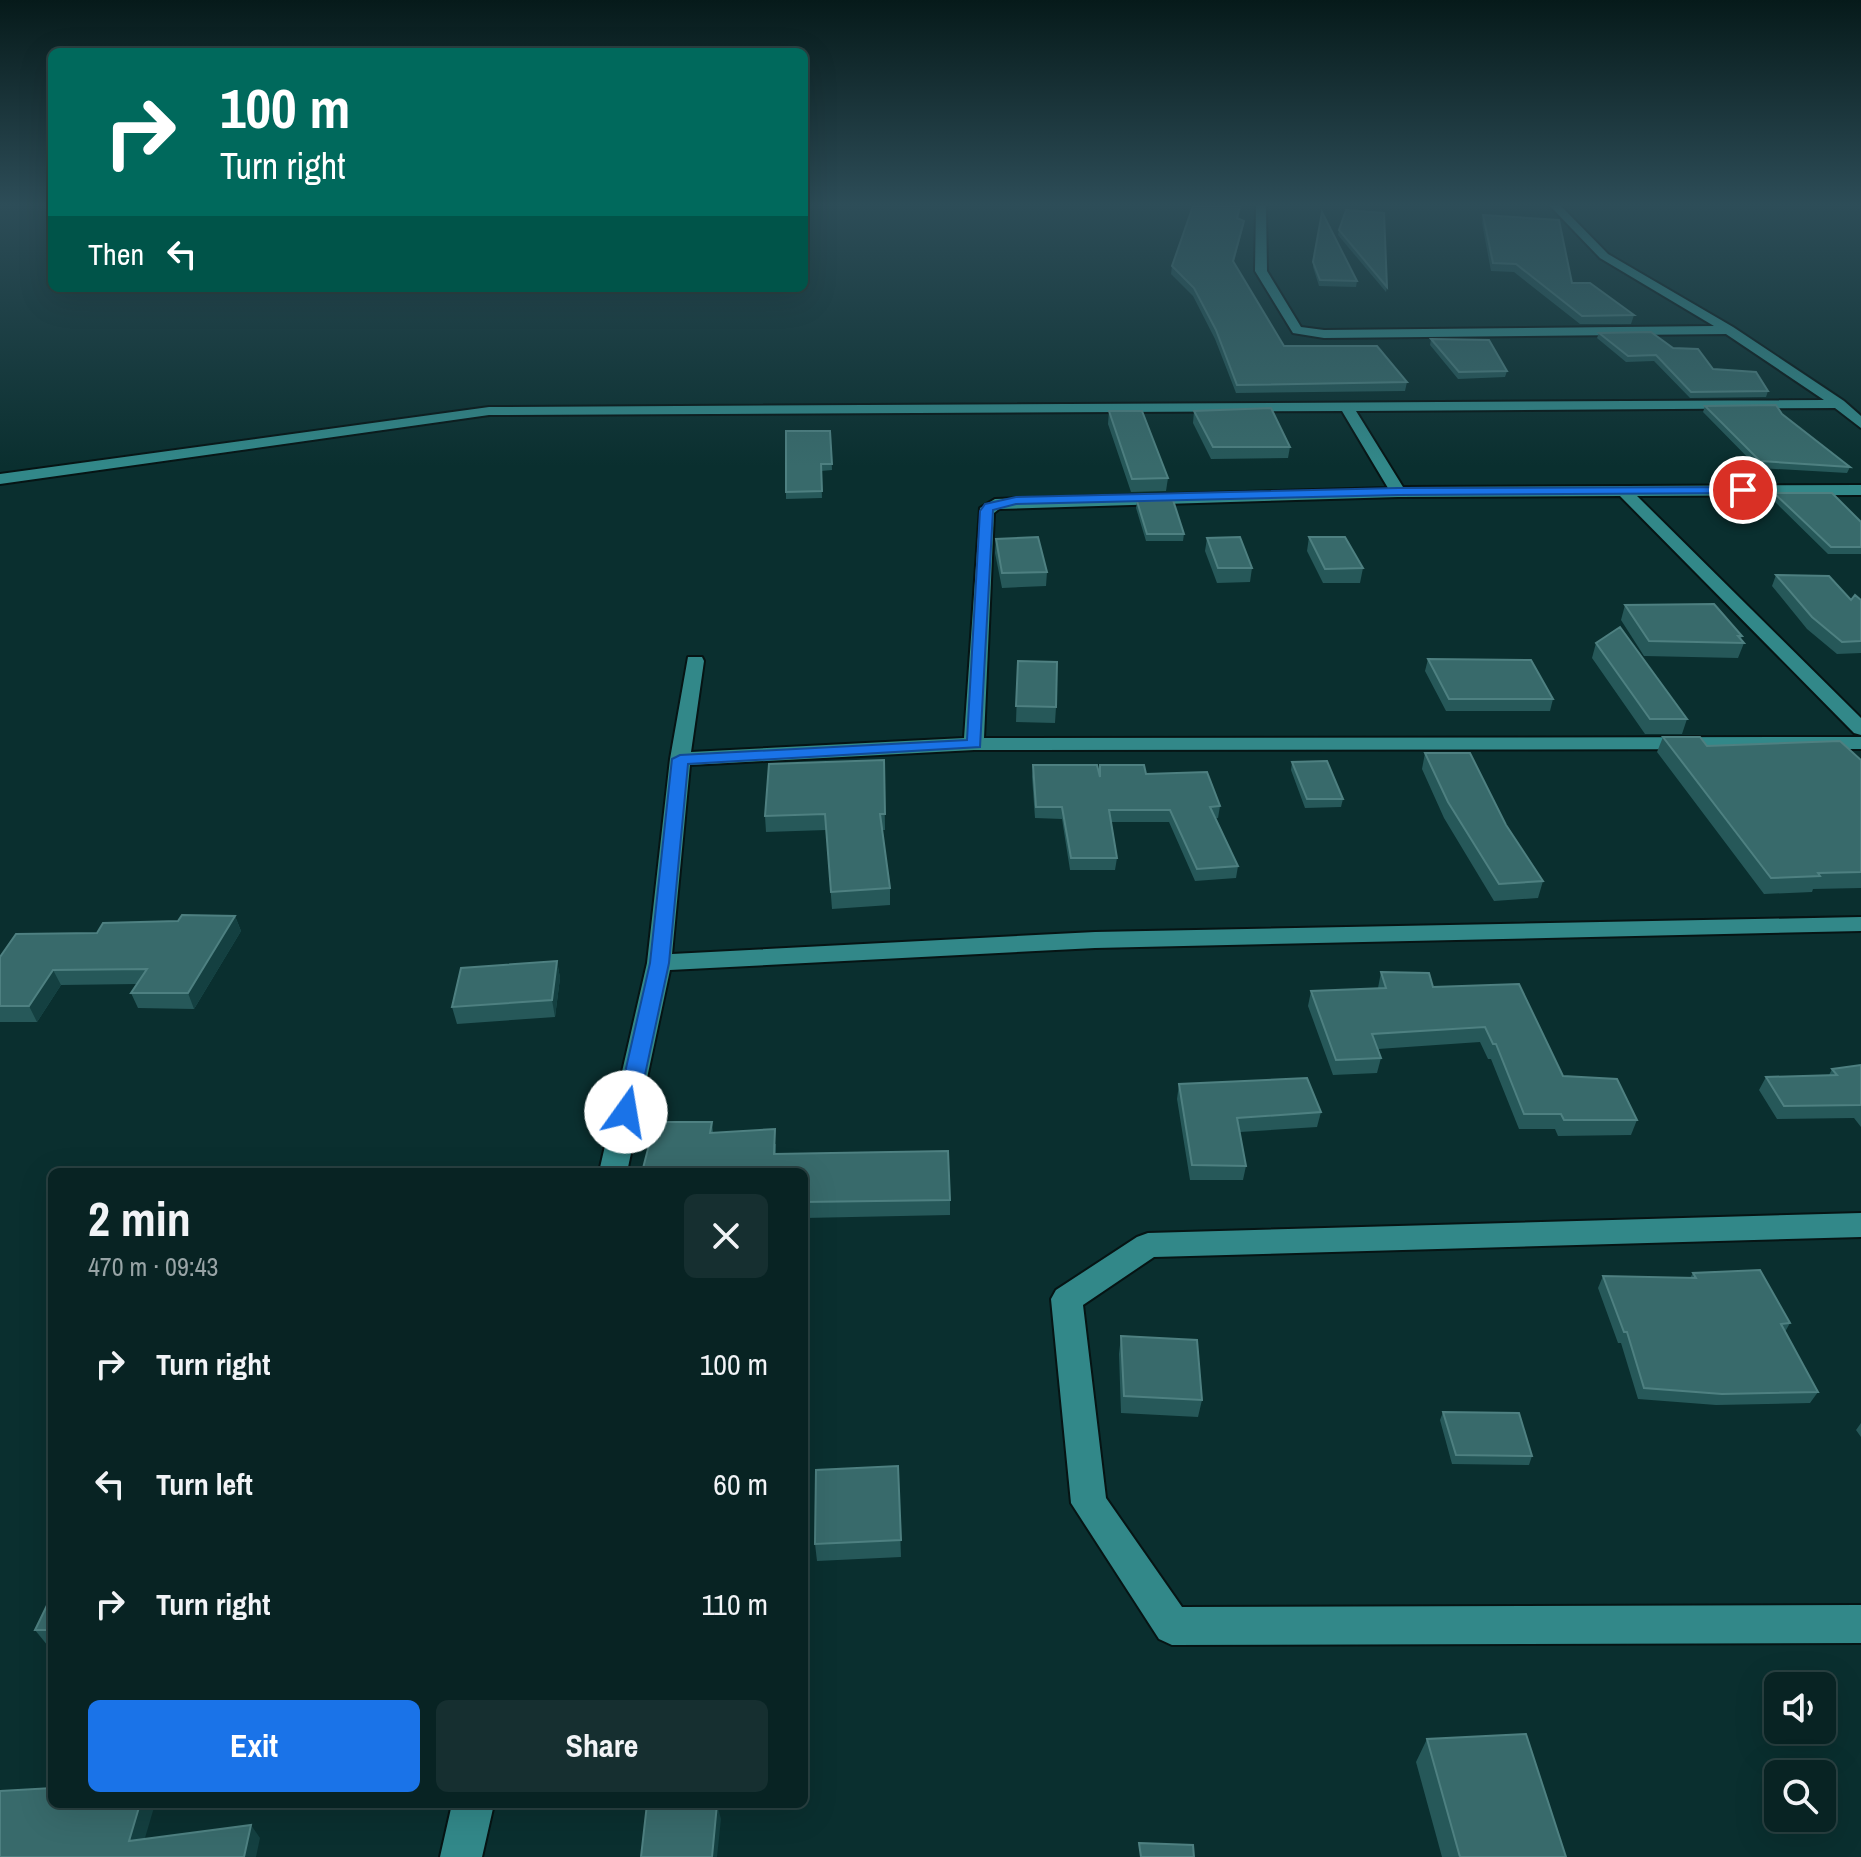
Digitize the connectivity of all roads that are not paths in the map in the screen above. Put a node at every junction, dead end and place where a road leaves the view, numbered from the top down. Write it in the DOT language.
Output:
graph roads {
  1 [pos="1274,293"];
  2 [pos="1666,293"];
  3 [pos="1729,330"];
  4 [pos="1839,404"];
  5 [pos="1347,408"];
  6 [pos="1861,424"];
  7 [pos="0,479"];
  8 [pos="1861,490"];
  9 [pos="1624,491"];
  10 [pos="1398,492"];
  11 [pos="695,661"];
  12 [pos="1861,729"];
  13 [pos="1861,743"];
  14 [pos="974,744"];
  15 [pos="680,759"];
  16 [pos="1861,924"];
  17 [pos="659,963"];
  18 [pos="614,1168"];
  19 [pos="1861,1225"];
  20 [pos="1861,1624"];
  21 [pos="472,1808"];
  22 [pos="461,1857"];
  1 -- 3 [label="street"];
  2 -- 3 [label="street"];
  3 -- 4 [label="street"];
  4 -- 5 [label="street"];
  4 -- 6 [label="street"];
  5 -- 7 [label="street"];
  5 -- 10 [label="street"];
  8 -- 9 [label="street"];
  9 -- 10 [label="street"];
  9 -- 12 [label="street"];
  10 -- 14 [label="street"];
  11 -- 15 [label="street"];
  13 -- 14 [label="street"];
  14 -- 15 [label="street"];
  15 -- 17 [label="street"];
  16 -- 17 [label="street"];
  17 -- 18 [label="street"];
  19 -- 20 [label="street"];
  21 -- 22 [label="street"];
}
